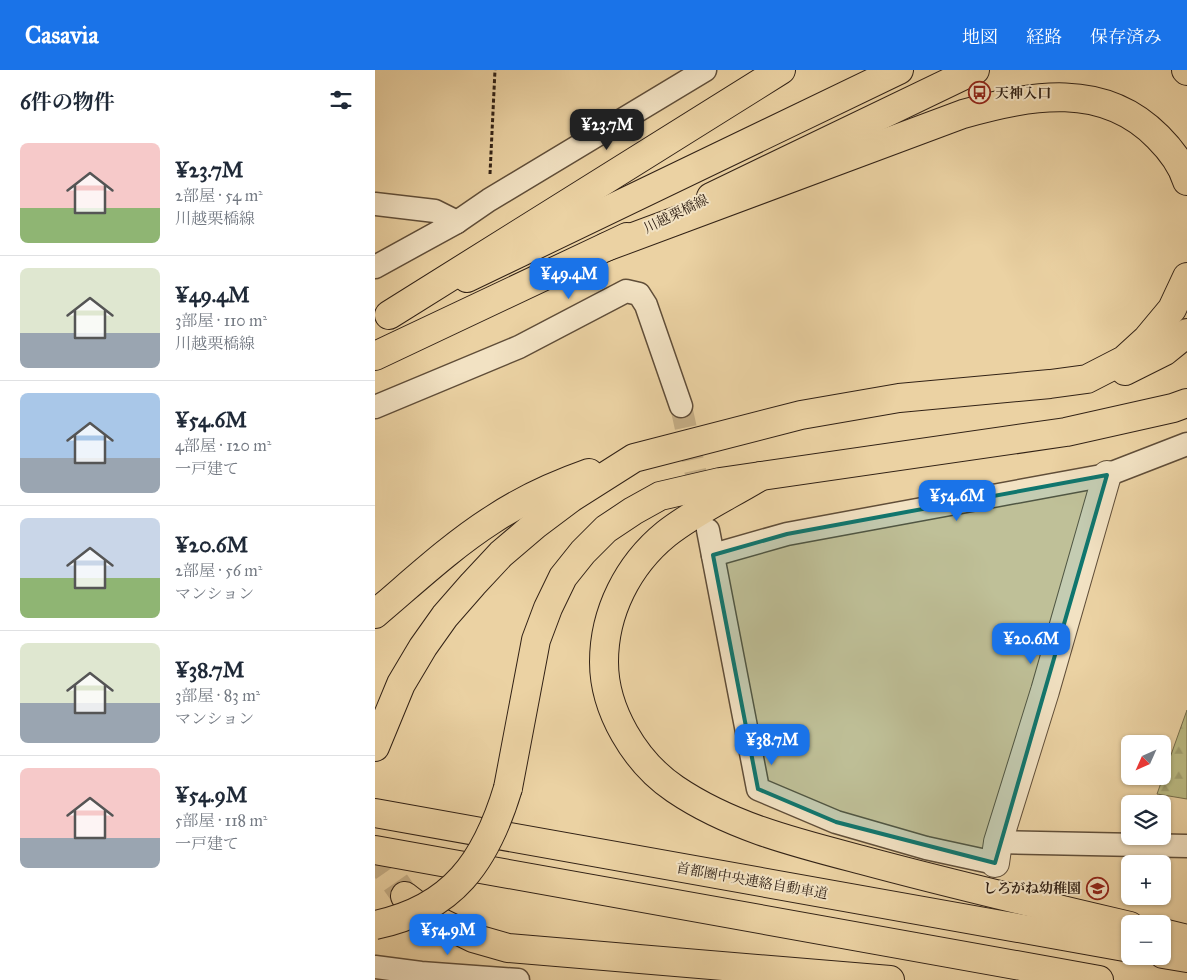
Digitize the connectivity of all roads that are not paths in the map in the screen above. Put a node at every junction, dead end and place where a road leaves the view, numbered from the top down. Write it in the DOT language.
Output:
graph roads {
  1 [pos="705,70"];
  2 [pos="781,70"];
  3 [pos="899,70"];
  4 [pos="975,70"];
  5 [pos="1187,181"];
  6 [pos="375,204"];
  7 [pos="457,222"];
  8 [pos="606,247"];
  9 [pos="375,267"];
  10 [pos="1187,277"];
  11 [pos="382,318"];
  12 [pos="1187,333"];
  13 [pos="375,356"];
  14 [pos="1087,379"];
  15 [pos="1187,384"];
  16 [pos="1187,403"];
  17 [pos="375,406"];
  18 [pos="681,406"];
  19 [pos="1117,422"];
  20 [pos="1187,444"];
  21 [pos="634,458"];
  22 [pos="1107,475"];
  23 [pos="761,476"];
  24 [pos="708,530"];
  25 [pos="713,555"];
  26 [pos="375,614"];
  27 [pos="375,747"];
  28 [pos="375,813"];
  29 [pos="1187,846"];
  30 [pos="375,850"];
  31 [pos="997,853"];
  32 [pos="405,896"];
  33 [pos="1121,924"];
  34 [pos="375,926"];
  35 [pos="1171,935"];
  36 [pos="1187,939"];
  37 [pos="1121,946"];
  38 [pos="1171,955"];
  39 [pos="1187,958"];
  40 [pos="375,968"];
  41 [pos="517,980"];
  42 [pos="890,980"];
  43 [pos="1099,980"];
  1 -- 7 [label="street"];
  2 -- 11 [label="main road"];
  3 -- 11 [label="main road"];
  4 -- 8 [label="main road, 川越栗橋線"];
  5 -- 8 [label="main road"];
  6 -- 7 [label="street"];
  7 -- 9 [label="street"];
  8 -- 13 [label="main road, 川越栗橋線"];
  10 -- 14 [label="main road"];
  12 -- 14 [label="main road"];
  14 -- 21 [label="main road"];
  15 -- 19 [label="main road"];
  16 -- 19 [label="main road"];
  17 -- 18 [label="street"];
  19 -- 23 [label="main road"];
  20 -- 22 [label="street"];
  21 -- 26 [label="main road"];
  21 -- 27 [label="main road"];
  22 -- 25 [label="street"];
  22 -- 31 [label="street"];
  23 -- 33 [label="main road"];
  23 -- 34 [label="main road, bridge"];
  24 -- 25 [label="street"];
  25 -- 31 [label="street"];
  28 -- 37 [label="main road, 首都圏中央連絡自動車道"];
  29 -- 31 [label="street"];
  30 -- 43 [label="main road"];
  32 -- 42 [label="main road"];
  35 -- 36 [label="main road"];
  38 -- 39 [label="main road"];
  40 -- 41 [label="street"];
}
